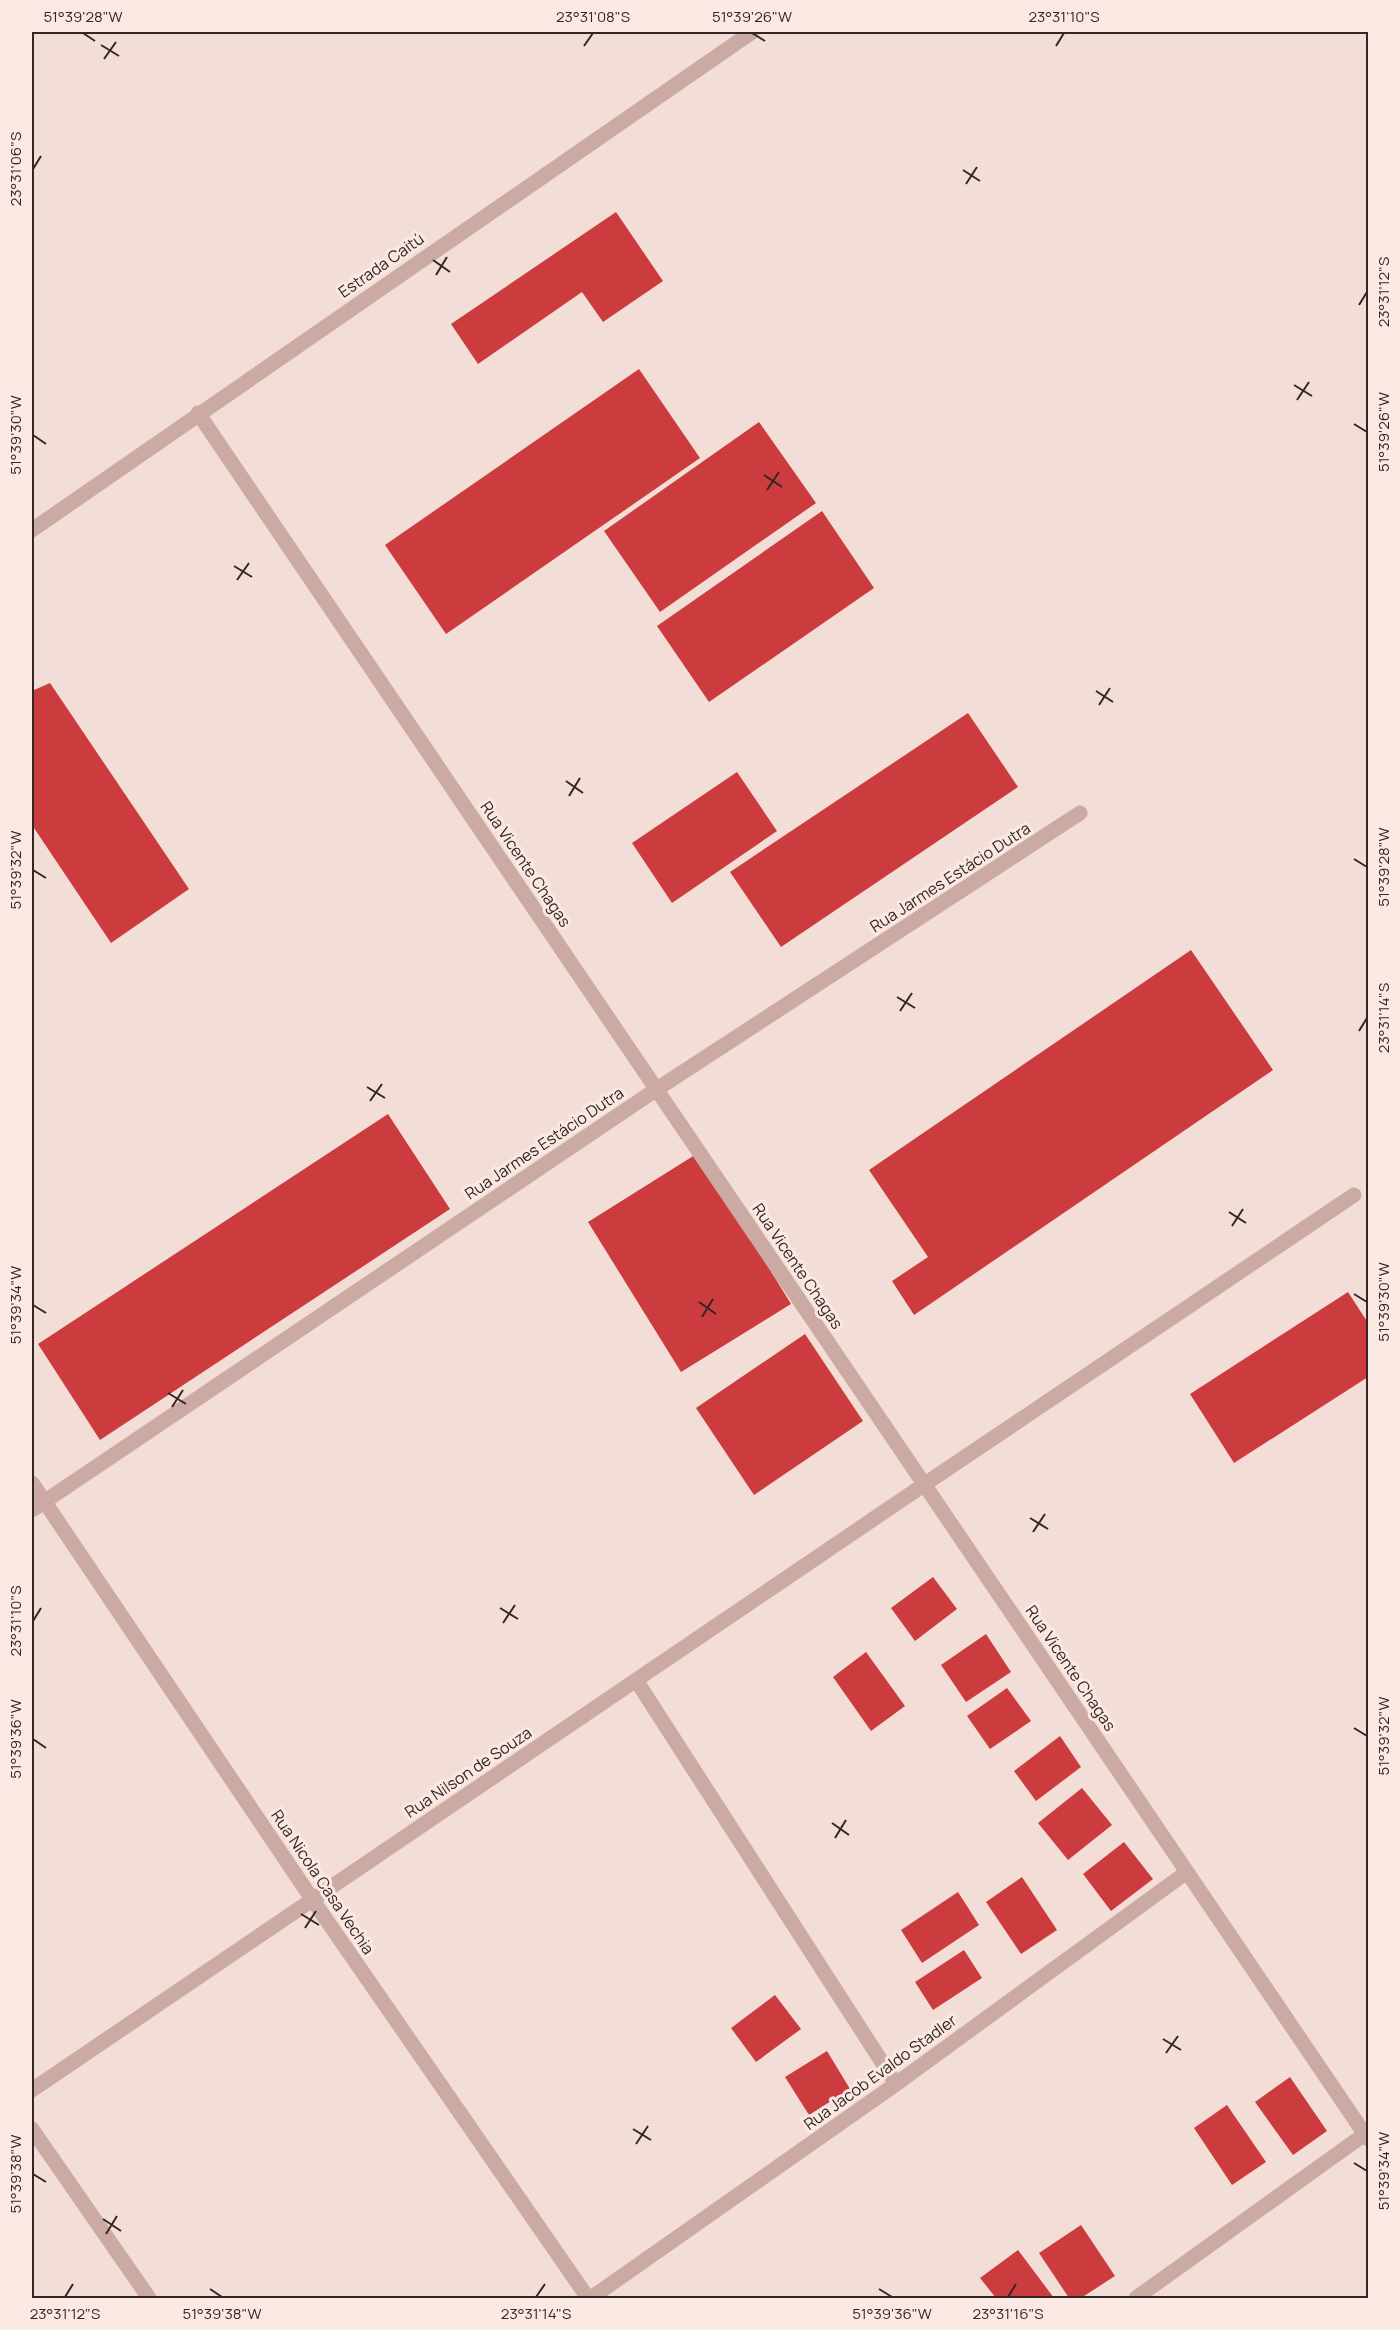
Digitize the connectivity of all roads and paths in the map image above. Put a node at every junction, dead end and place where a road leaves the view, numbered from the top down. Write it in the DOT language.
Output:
graph roads {
  1 [pos="752,32"];
  2 [pos="198,413"];
  3 [pos="32,530"];
  4 [pos="1080,813"];
  5 [pos="657,1089"];
  6 [pos="1354,1195"];
  7 [pos="32,1482"];
  8 [pos="925,1484"];
  9 [pos="38,1505"];
  10 [pos="636,1680"];
  11 [pos="1187,1872"];
  12 [pos="312,1899"];
  13 [pos="896,2084"];
  14 [pos="32,2090"];
  15 [pos="32,2129"];
  16 [pos="1367,2137"];
  17 [pos="149,2298"];
  18 [pos="590,2298"];
  19 [pos="1136,2298"];
  1 -- 2 [label="street, Estrada Caitú"];
  2 -- 3 [label="street, Estrada Caitú"];
  2 -- 5 [label="street, Rua Vicente Chagas"];
  4 -- 5 [label="street, Rua Jarmes Estácio Dutra"];
  5 -- 8 [label="street, Rua Vicente Chagas"];
  5 -- 9 [label="street, Rua Jarmes Estácio Dutra"];
  6 -- 8 [label="street, Rua Nilson de Souza"];
  7 -- 9 [label="street, Rua Nicola Casa Vechia"];
  8 -- 10 [label="street, Rua Nilson de Souza"];
  8 -- 11 [label="street, Rua Vicente Chagas"];
  9 -- 12 [label="street, Rua Nicola Casa Vechia"];
  10 -- 12 [label="street, Rua Nilson de Souza"];
  10 -- 13 [label="street"];
  11 -- 13 [label="street, Rua Jacob Evaldo Stadler"];
  11 -- 16 [label="street, Rua Vicente Chagas"];
  12 -- 14 [label="street, Rua Nilson de Souza"];
  12 -- 18 [label="street, Rua Nicola Casa Vechia"];
  13 -- 18 [label="street, Rua Jacob Evaldo Stadler"];
  15 -- 17 [label="street"];
  16 -- 19 [label="street"];
}
